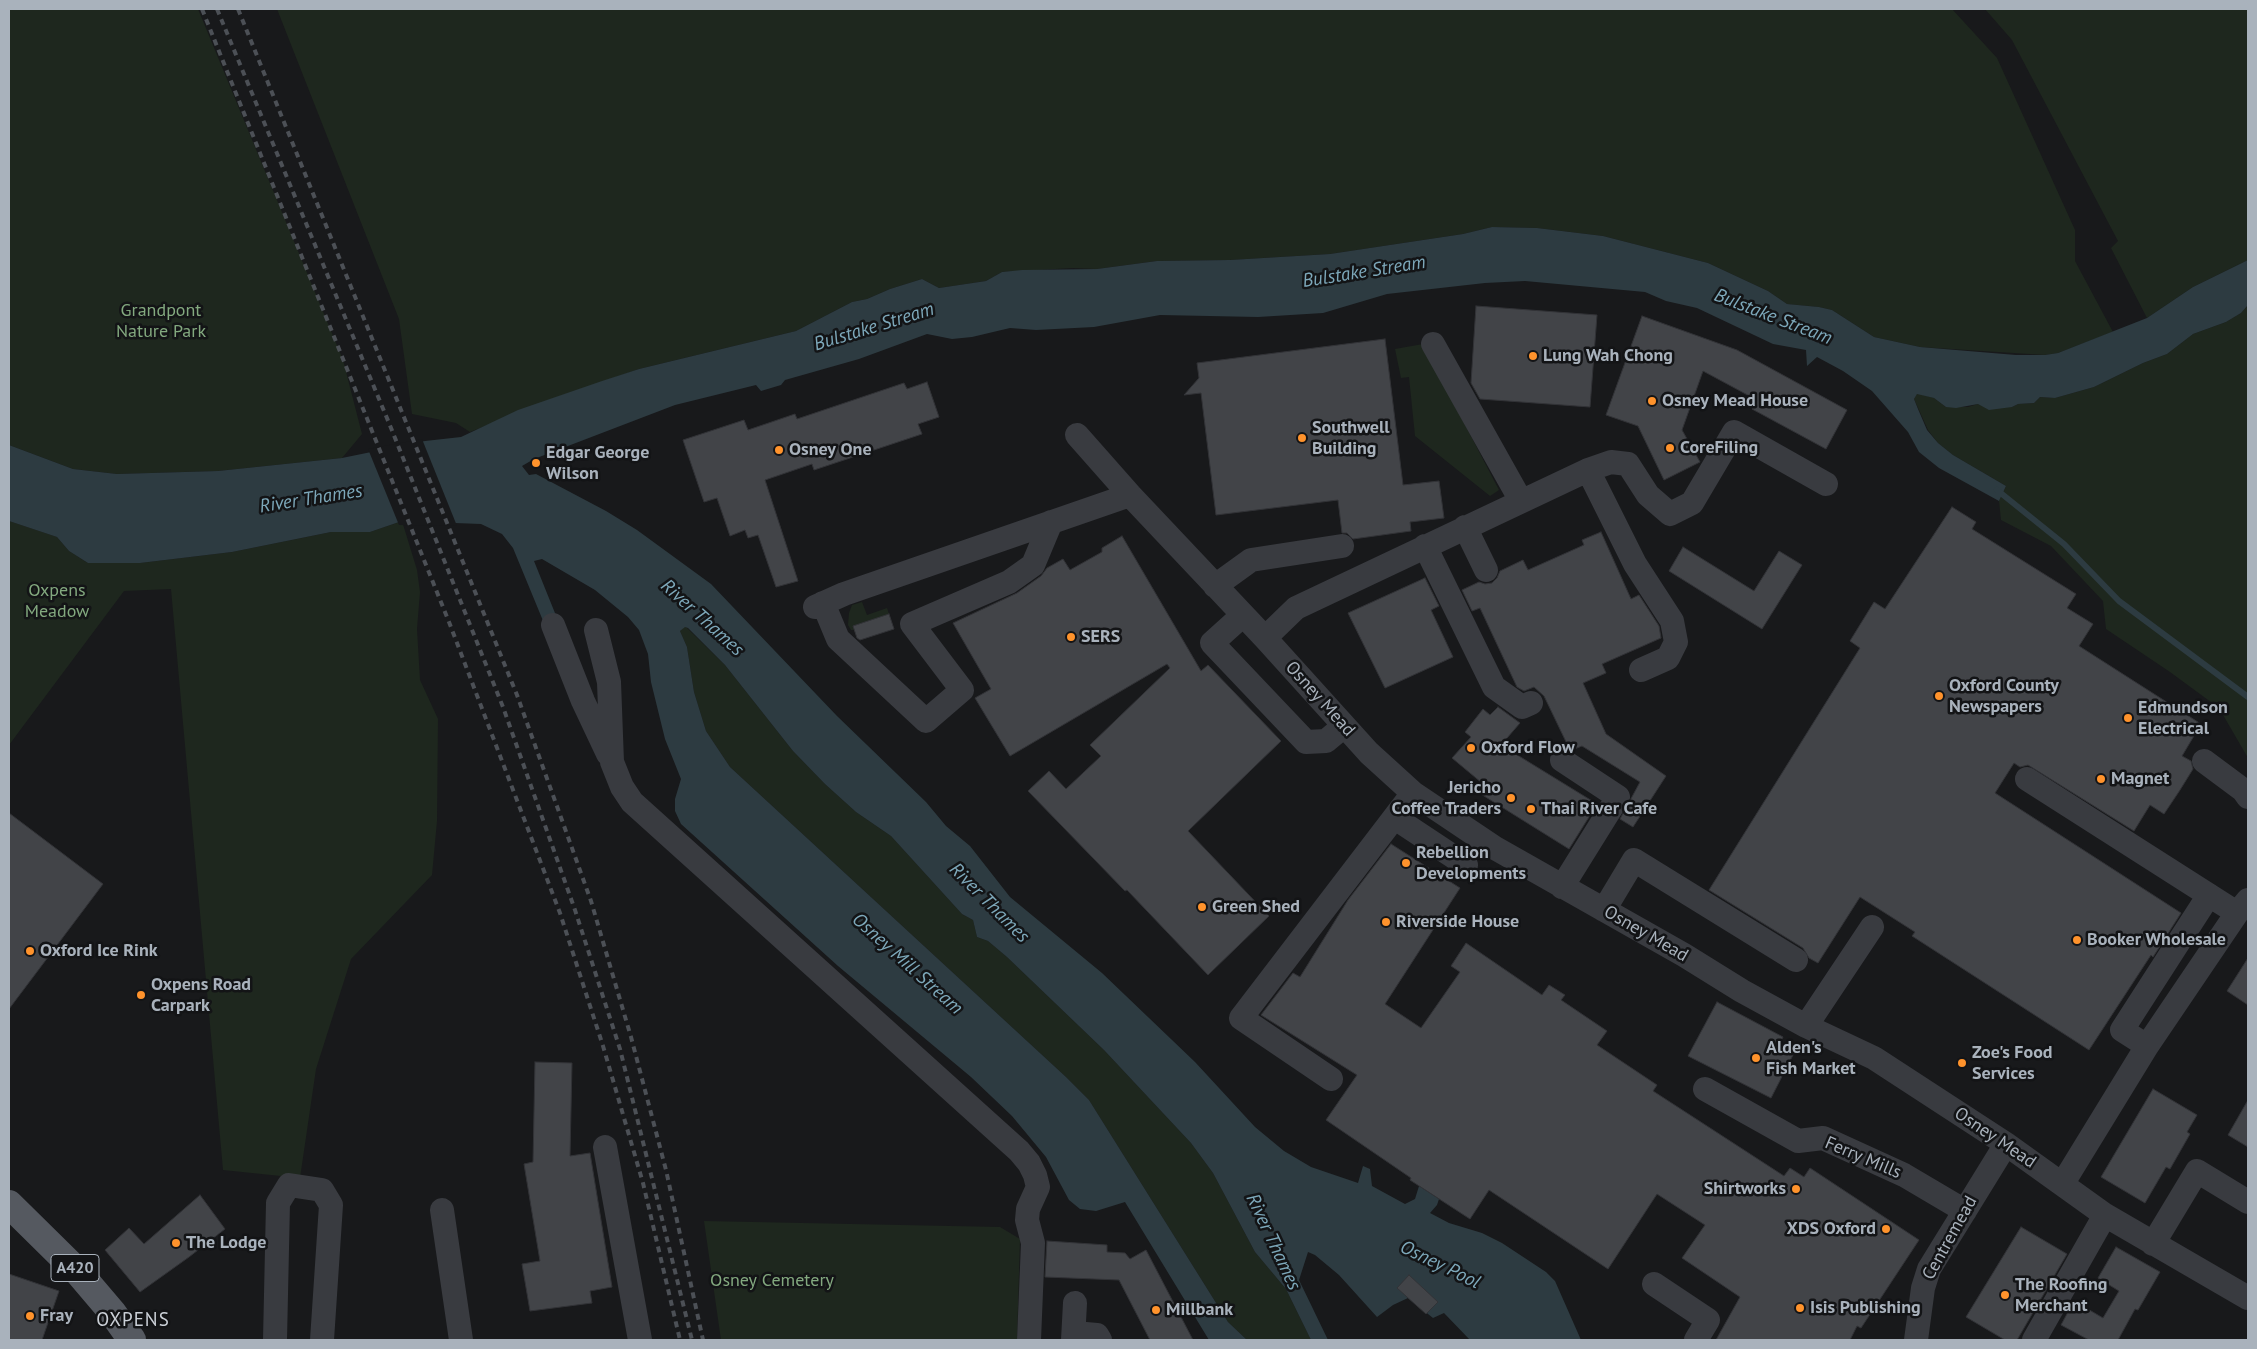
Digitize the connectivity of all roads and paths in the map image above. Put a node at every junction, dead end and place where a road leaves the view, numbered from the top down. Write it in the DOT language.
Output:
graph roads {
  1 [pos="1433,344"];
  2 [pos="1077,435"];
  3 [pos="1588,470"];
  4 [pos="1826,484"];
  5 [pos="1130,495"];
  6 [pos="1521,501"];
  7 [pos="1051,522"];
  8 [pos="1465,528"];
  9 [pos="1342,546"];
  10 [pos="1425,546"];
  11 [pos="1486,570"];
  12 [pos="1215,586"];
  13 [pos="1243,615"];
  14 [pos="553,626"];
  15 [pos="596,630"];
  16 [pos="1265,638"];
  17 [pos="1640,670"];
  18 [pos="1532,703"];
  19 [pos="1344,726"];
  20 [pos="1562,760"];
  21 [pos="2204,761"];
  22 [pos="612,762"];
  23 [pos="2027,779"];
  24 [pos="1413,794"];
  25 [pos="2248,797"];
  26 [pos="1394,818"];
  27 [pos="1466,866"];
  28 [pos="1562,887"];
  29 [pos="2209,895"];
  30 [pos="2242,907"];
  31 [pos="1604,910"];
  32 [pos="1872,926"];
  33 [pos="1796,960"];
  34 [pos="1806,1026"];
  35 [pos="2147,1046"];
  36 [pos="1331,1079"];
  37 [pos="1705,1089"];
  38 [pos="2006,1144"];
  39 [pos="605,1147"];
  40 [pos="2063,1183"];
  41 [pos="2248,1202"];
  42 [pos="9,1204"];
  43 [pos="442,1210"];
  44 [pos="1965,1211"];
  45 [pos="2105,1214"];
  46 [pos="2153,1244"];
  47 [pos="1654,1284"];
  48 [pos="2248,1298"];
  49 [pos="1075,1303"];
  50 [pos="1073,1337"];
  51 [pos="132,1340"];
  52 [pos="275,1340"];
  53 [pos="322,1340"];
  54 [pos="461,1340"];
  55 [pos="640,1340"];
  56 [pos="1029,1340"];
  57 [pos="1100,1340"];
  58 [pos="1696,1340"];
  59 [pos="1916,1340"];
  60 [pos="2034,1340"];
  1 -- 6 [label="street"];
  2 -- 5 [label="street, Osney Mead"];
  3 -- 4 [label="street"];
  3 -- 6 [label="street"];
  3 -- 17 [label="street"];
  5 -- 7 [label="street"];
  5 -- 12 [label="street, Osney Mead"];
  6 -- 8 [label="street"];
  7 -- 7 [label="street"];
  8 -- 10 [label="street"];
  8 -- 11 [label="street"];
  9 -- 12 [label="street"];
  10 -- 16 [label="street"];
  10 -- 18 [label="street"];
  12 -- 13 [label="street, Osney Mead"];
  13 -- 16 [label="street, Osney Mead"];
  13 -- 19 [label="street"];
  14 -- 22 [label="street"];
  15 -- 22 [label="street"];
  16 -- 19 [label="street, Osney Mead"];
  19 -- 24 [label="street, Osney Mead"];
  20 -- 28 [label="street"];
  21 -- 25 [label="street"];
  22 -- 56 [label="street"];
  23 -- 29 [label="street"];
  24 -- 26 [label="street"];
  24 -- 28 [label="street, Osney Mead"];
  26 -- 27 [label="street"];
  26 -- 36 [label="street"];
  28 -- 31 [label="street, Osney Mead"];
  29 -- 30 [label="street"];
  29 -- 35 [label="street"];
  30 -- 35 [label="street"];
  31 -- 33 [label="street"];
  31 -- 34 [label="street, Osney Mead"];
  32 -- 34 [label="street"];
  34 -- 38 [label="street, Osney Mead"];
  35 -- 40 [label="street"];
  37 -- 44 [label="street, Ferry Mills"];
  38 -- 40 [label="street, Osney Mead"];
  38 -- 44 [label="street, Centremead"];
  39 -- 55 [label="street"];
  40 -- 45 [label="street, Osney Mead"];
  41 -- 46 [label="street"];
  42 -- 51 [label="main road, A420"];
  43 -- 54 [label="street"];
  44 -- 59 [label="street, Centremead"];
  45 -- 46 [label="street, Osney Mead"];
  45 -- 60 [label="street"];
  46 -- 48 [label="street, Osney Mead"];
  47 -- 58 [label="street"];
  49 -- 50 [label="street"];
  50 -- 57 [label="street"];
  52 -- 53 [label="street"];
}
